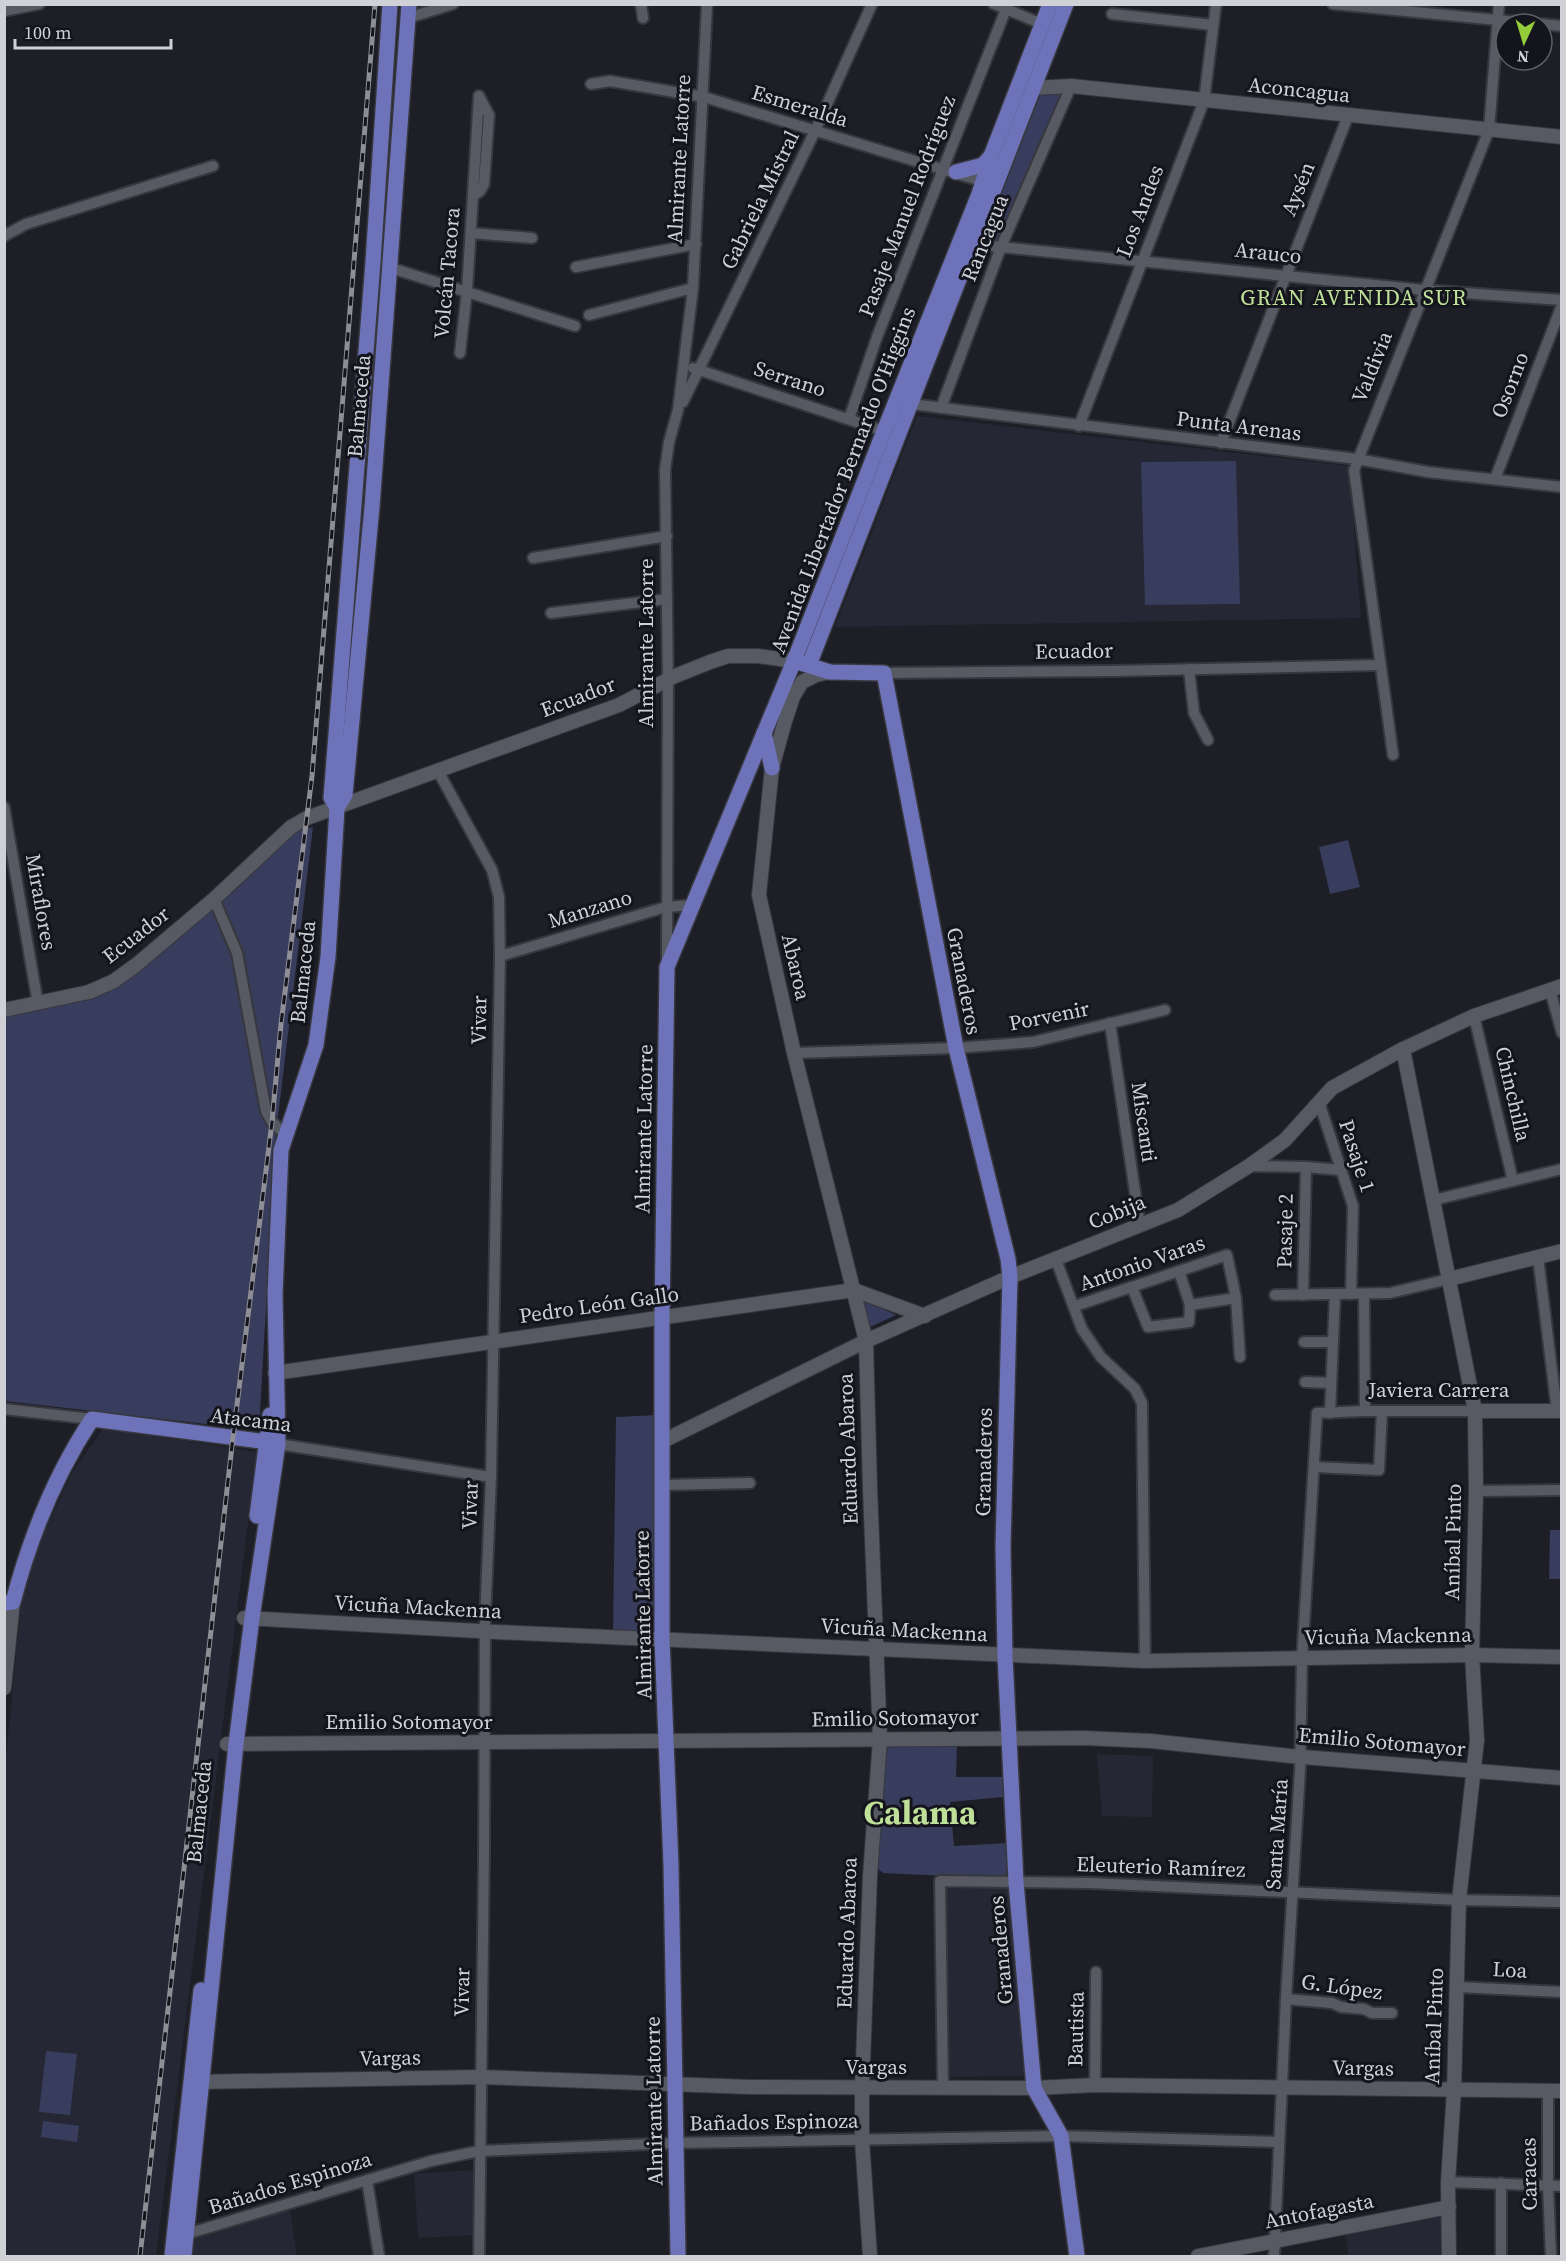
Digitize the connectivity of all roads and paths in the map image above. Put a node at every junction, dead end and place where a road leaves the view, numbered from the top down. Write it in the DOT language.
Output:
graph roads {
  1 [pos="39,4"];
  2 [pos="390,4"];
  3 [pos="453,4"];
  4 [pos="640,4"];
  5 [pos="707,4"];
  6 [pos="872,4"];
  7 [pos="994,4"];
  8 [pos="1050,4"];
  9 [pos="1066,4"];
  10 [pos="1216,4"];
  11 [pos="1333,4"];
  12 [pos="1006,9"];
  13 [pos="4,11"];
  14 [pos="409,11"];
  15 [pos="1112,14"];
  16 [pos="643,18"];
  17 [pos="1494,20"];
  18 [pos="1042,24"];
  19 [pos="1213,26"];
  20 [pos="1494,69"];
  21 [pos="591,84"];
  22 [pos="1071,86"];
  23 [pos="1033,88"];
  24 [pos="704,97"];
  25 [pos="1204,101"];
  26 [pos="1348,116"];
  27 [pos="1489,130"];
  28 [pos="815,131"];
  29 [pos="1562,137"];
  30 [pos="991,156"];
  31 [pos="213,166"];
  32 [pos="949,170"];
  33 [pos="989,183"];
  34 [pos="473,196"];
  35 [pos="977,199"];
  36 [pos="471,233"];
  37 [pos="4,236"];
  38 [pos="532,238"];
  39 [pos="696,244"];
  40 [pos="971,244"];
  41 [pos="1001,247"];
  42 [pos="1142,260"];
  43 [pos="576,267"];
  44 [pos="391,268"];
  45 [pos="1285,275"];
  46 [pos="693,288"];
  47 [pos="1424,290"];
  48 [pos="467,291"];
  49 [pos="1562,300"];
  50 [pos="1562,305"];
  51 [pos="590,315"];
  52 [pos="575,326"];
  53 [pos="460,353"];
  54 [pos="685,365"];
  55 [pos="699,370"];
  56 [pos="911,404"];
  57 [pos="941,408"];
  58 [pos="678,410"];
  59 [pos="849,420"];
  60 [pos="1079,426"];
  61 [pos="884,431"];
  62 [pos="1221,443"];
  63 [pos="1357,459"];
  64 [pos="1495,479"];
  65 [pos="1562,487"];
  66 [pos="667,536"];
  67 [pos="533,558"];
  68 [pos="666,599"];
  69 [pos="551,613"];
  70 [pos="802,663"];
  71 [pos="1379,665"];
  72 [pos="1189,669"];
  73 [pos="830,672"];
  74 [pos="884,673"];
  75 [pos="668,680"];
  76 [pos="764,734"];
  77 [pos="1208,740"];
  78 [pos="1393,755"];
  79 [pos="772,768"];
  80 [pos="438,771"];
  81 [pos="4,807"];
  82 [pos="337,808"];
  83 [pos="213,899"];
  84 [pos="693,905"];
  85 [pos="666,907"];
  86 [pos="500,957"];
  87 [pos="667,967"];
  88 [pos="1556,988"];
  89 [pos="38,1004"];
  90 [pos="4,1010"];
  91 [pos="1165,1010"];
  92 [pos="1474,1016"];
  93 [pos="1110,1023"];
  94 [pos="1562,1033"];
  95 [pos="956,1048"];
  96 [pos="1403,1049"];
  97 [pos="794,1053"];
  98 [pos="1318,1102"];
  99 [pos="286,1136"];
  100 [pos="1249,1167"];
  101 [pos="1306,1167"];
  102 [pos="1562,1169"];
  103 [pos="1341,1170"];
  104 [pos="1513,1181"];
  105 [pos="1434,1200"];
  106 [pos="1140,1226"];
  107 [pos="1562,1251"];
  108 [pos="1538,1257"];
  109 [pos="1056,1260"];
  110 [pos="1179,1271"];
  111 [pos="1010,1277"];
  112 [pos="1449,1279"];
  113 [pos="1132,1287"];
  114 [pos="854,1290"];
  115 [pos="1351,1294"];
  116 [pos="1364,1294"];
  117 [pos="1275,1295"];
  118 [pos="1303,1295"];
  119 [pos="1335,1295"];
  120 [pos="1236,1298"];
  121 [pos="1190,1305"];
  122 [pos="1075,1306"];
  123 [pos="925,1316"];
  124 [pos="662,1317"];
  125 [pos="493,1341"];
  126 [pos="866,1341"];
  127 [pos="1304,1342"];
  128 [pos="1332,1342"];
  129 [pos="1240,1357"];
  130 [pos="275,1373"];
  131 [pos="1305,1382"];
  132 [pos="1330,1383"];
  133 [pos="4,1409"];
  134 [pos="1365,1411"];
  135 [pos="1382,1411"];
  136 [pos="1475,1411"];
  137 [pos="1559,1411"];
  138 [pos="1317,1413"];
  139 [pos="1330,1413"];
  140 [pos="92,1419"];
  141 [pos="663,1441"];
  142 [pos="272,1443"];
  143 [pos="1314,1467"];
  144 [pos="491,1477"];
  145 [pos="750,1483"];
  146 [pos="663,1485"];
  147 [pos="1562,1490"];
  148 [pos="1476,1491"];
  149 [pos="9,1603"];
  150 [pos="248,1618"];
  151 [pos="485,1631"];
  152 [pos="662,1638"];
  153 [pos="877,1649"];
  154 [pos="1472,1655"];
  155 [pos="1005,1656"];
  156 [pos="1562,1657"];
  157 [pos="1302,1659"];
  158 [pos="1145,1661"];
  159 [pos="4,1688"];
  160 [pos="1009,1738"];
  161 [pos="880,1739"];
  162 [pos="667,1741"];
  163 [pos="484,1743"];
  164 [pos="232,1744"];
  165 [pos="1301,1756"];
  166 [pos="1475,1771"];
  167 [pos="1562,1778"];
  168 [pos="1016,1882"];
  169 [pos="1293,1891"];
  170 [pos="1459,1900"];
  171 [pos="1562,1902"];
  172 [pos="1096,1972"];
  173 [pos="1457,1988"];
  174 [pos="1562,1992"];
  175 [pos="1286,1999"];
  176 [pos="1392,2013"];
  177 [pos="480,2077"];
  178 [pos="197,2082"];
  179 [pos="1095,2085"];
  180 [pos="674,2086"];
  181 [pos="862,2088"];
  182 [pos="943,2088"];
  183 [pos="1034,2088"];
  184 [pos="1281,2088"];
  185 [pos="1454,2090"];
  186 [pos="1555,2091"];
  187 [pos="1061,2136"];
  188 [pos="862,2140"];
  189 [pos="1279,2142"];
  190 [pos="676,2143"];
  191 [pos="479,2151"];
  192 [pos="367,2180"];
  193 [pos="1448,2182"];
  194 [pos="1501,2183"];
  195 [pos="1548,2186"];
  196 [pos="1562,2186"];
  197 [pos="1449,2207"];
  198 [pos="180,2236"];
  199 [pos="1275,2242"];
  200 [pos="172,2256"];
  201 [pos="184,2256"];
  202 [pos="379,2256"];
  203 [pos="479,2256"];
  204 [pos="678,2256"];
  205 [pos="870,2256"];
  206 [pos="1077,2256"];
  207 [pos="1198,2256"];
  208 [pos="1274,2256"];
  209 [pos="1449,2256"];
  210 [pos="1501,2256"];
  211 [pos="1551,2256"];
  1 -- 13 [label="street"];
  2 -- 82 [label="main road, Balmaceda"];
  3 -- 14 [label="street"];
  4 -- 16 [label="street"];
  5 -- 24 [label="street, Almirante Latorre"];
  6 -- 28 [label="street, Gabriela Mistral"];
  7 -- 12 [label="street"];
  8 -- 18 [label="main road, Avenida Libertador Bernardo O'Higgins"];
  9 -- 23 [label="main road, Avenida Libertador Bernardo O'Higgins"];
  10 -- 19 [label="street, Los Andes"];
  11 -- 17 [label="street"];
  12 -- 18 [label="street"];
  12 -- 32 [label="street, Pasaje Manuel Rodríguez"];
  14 -- 44 [label="main road, Balmaceda"];
  15 -- 19 [label="street"];
  18 -- 30 [label="main road, Avenida Libertador Bernardo O'Higgins"];
  19 -- 25 [label="street, Los Andes"];
  20 -- 27 [label="street, Valdivia"];
  21 -- 24 [label="street, Esmeralda"];
  22 -- 23 [label="street, Aconcagua"];
  22 -- 25 [label="street, Aconcagua"];
  22 -- 41 [label="street, Rancagua"];
  23 -- 33 [label="main road, Avenida Libertador Bernardo O'Higgins"];
  24 -- 28 [label="street, Esmeralda"];
  24 -- 39 [label="street, Almirante Latorre"];
  25 -- 26 [label="street, Aconcagua"];
  25 -- 42 [label="street, Los Andes"];
  26 -- 27 [label="street, Aconcagua"];
  26 -- 45 [label="street, Aysén"];
  27 -- 29 [label="street, Aconcagua"];
  27 -- 47 [label="street, Valdivia"];
  28 -- 32 [label="street, Esmeralda"];
  28 -- 55 [label="street, Gabriela Mistral"];
  30 -- 32 [label="main road"];
  30 -- 33 [label="main road, Avenida Libertador Bernardo O'Higgins"];
  31 -- 37 [label="street"];
  32 -- 33 [label="street, Esmeralda"];
  32 -- 35 [label="main road"];
  32 -- 59 [label="street, Pasaje Manuel Rodríguez"];
  33 -- 35 [label="main road, Avenida Libertador Bernardo O'Higgins"];
  33 -- 40 [label="main road, Avenida Libertador Bernardo O'Higgins"];
  34 -- 34 [label="street, Volcán Tacora"];
  34 -- 36 [label="street, Volcán Tacora"];
  35 -- 61 [label="main road, Avenida Libertador Bernardo O'Higgins"];
  36 -- 38 [label="street"];
  36 -- 48 [label="street, Volcán Tacora"];
  39 -- 43 [label="street"];
  39 -- 46 [label="street, Almirante Latorre"];
  40 -- 41 [label="street, Arauco"];
  40 -- 56 [label="main road, Avenida Libertador Bernardo O'Higgins"];
  41 -- 42 [label="street, Arauco"];
  41 -- 57 [label="street, Rancagua"];
  42 -- 45 [label="street, Arauco"];
  42 -- 60 [label="street, Los Andes"];
  44 -- 48 [label="street"];
  44 -- 82 [label="main road, Balmaceda"];
  45 -- 47 [label="street, Arauco"];
  45 -- 62 [label="street, Aysén"];
  46 -- 51 [label="street"];
  46 -- 54 [label="street, Almirante Latorre"];
  47 -- 49 [label="street, Arauco"];
  47 -- 63 [label="street, Valdivia"];
  48 -- 52 [label="street"];
  48 -- 53 [label="street, Volcán Tacora"];
  50 -- 64 [label="street, Osorno"];
  54 -- 55 [label="street, Serrano"];
  54 -- 58 [label="street, Almirante Latorre"];
  55 -- 58 [label="street, Gabriela Mistral"];
  55 -- 59 [label="street, Serrano"];
  56 -- 57 [label="street, Punta Arenas"];
  56 -- 70 [label="main road, Avenida Libertador Bernardo O'Higgins"];
  57 -- 60 [label="street, Punta Arenas"];
  58 -- 66 [label="street, Almirante Latorre"];
  59 -- 61 [label="street, Serrano"];
  60 -- 62 [label="street, Punta Arenas"];
  61 -- 70 [label="main road, Avenida Libertador Bernardo O'Higgins"];
  62 -- 63 [label="street, Punta Arenas"];
  63 -- 64 [label="street, Punta Arenas"];
  63 -- 71 [label="street, Valdivia"];
  64 -- 65 [label="street, Punta Arenas"];
  66 -- 67 [label="street"];
  66 -- 68 [label="street, Almirante Latorre"];
  68 -- 69 [label="street"];
  68 -- 75 [label="street, Almirante Latorre"];
  70 -- 73 [label="main road, Ecuador"];
  70 -- 75 [label="street, Ecuador"];
  70 -- 76 [label="main road, Avenida Libertador Bernardo O'Higgins"];
  71 -- 72 [label="street, Ecuador"];
  71 -- 78 [label="street, Valdivia"];
  72 -- 74 [label="street, Ecuador"];
  72 -- 77 [label="street"];
  73 -- 74 [label="main road, Ecuador"];
  73 -- 79 [label="street, Abaroa"];
  74 -- 95 [label="main road, Granaderos"];
  75 -- 80 [label="street, Ecuador"];
  75 -- 85 [label="street, Almirante Latorre"];
  76 -- 79 [label="main road"];
  76 -- 84 [label="main road, Avenida Libertador Bernardo O'Higgins"];
  79 -- 97 [label="street, Abaroa"];
  80 -- 82 [label="street, Ecuador"];
  80 -- 86 [label="street, Vivar"];
  81 -- 89 [label="street, Miraflores"];
  82 -- 83 [label="street, Ecuador"];
  82 -- 99 [label="main road, Balmaceda"];
  83 -- 89 [label="street, Ecuador"];
  83 -- 99 [label="street"];
  84 -- 85 [label="street, Manzano"];
  84 -- 87 [label="main road, Avenida Libertador Bernardo O'Higgins"];
  85 -- 86 [label="street, Manzano"];
  85 -- 87 [label="street, Almirante Latorre"];
  86 -- 125 [label="street, Vivar"];
  87 -- 124 [label="main road, Almirante Latorre"];
  88 -- 92 [label="street, Cobija"];
  88 -- 94 [label="street"];
  89 -- 90 [label="street, Ecuador"];
  91 -- 93 [label="street, Porvenir"];
  92 -- 96 [label="street, Cobija"];
  92 -- 104 [label="street, Chinchilla"];
  93 -- 95 [label="street, Porvenir"];
  93 -- 106 [label="street, Miscanti"];
  95 -- 97 [label="street, Porvenir"];
  95 -- 111 [label="main road, Granaderos"];
  96 -- 98 [label="street, Cobija"];
  96 -- 105 [label="street, Aníbal Pinto"];
  97 -- 114 [label="street, Abaroa"];
  98 -- 100 [label="street, Cobija"];
  98 -- 103 [label="street, Pasaje 1"];
  99 -- 130 [label="main road, Balmaceda"];
  100 -- 101 [label="street"];
  100 -- 106 [label="street, Cobija"];
  101 -- 103 [label="street"];
  101 -- 118 [label="street, Pasaje 2"];
  102 -- 104 [label="street"];
  103 -- 115 [label="street, Pasaje 1"];
  104 -- 105 [label="street"];
  105 -- 112 [label="street, Aníbal Pinto"];
  106 -- 109 [label="street, Cobija"];
  107 -- 108 [label="street"];
  108 -- 112 [label="street"];
  108 -- 137 [label="street"];
  109 -- 111 [label="street, Cobija"];
  109 -- 122 [label="street"];
  110 -- 113 [label="street, Antonio Varas"];
  110 -- 120 [label="street, Antonio Varas"];
  110 -- 121 [label="street"];
  111 -- 123 [label="street, Cobija"];
  111 -- 155 [label="main road, Granaderos"];
  112 -- 116 [label="street"];
  112 -- 136 [label="street, Aníbal Pinto"];
  113 -- 121 [label="street"];
  113 -- 122 [label="street, Antonio Varas"];
  114 -- 123 [label="street, Pedro León Gallo"];
  114 -- 124 [label="street, Pedro León Gallo"];
  114 -- 126 [label="street, Eduardo Abaroa"];
  115 -- 116 [label="street"];
  115 -- 119 [label="street"];
  116 -- 134 [label="street"];
  117 -- 118 [label="street"];
  118 -- 119 [label="street"];
  119 -- 128 [label="street"];
  120 -- 121 [label="street"];
  120 -- 129 [label="street, Antonio Varas"];
  122 -- 158 [label="street"];
  123 -- 126 [label="street, Cobija"];
  124 -- 125 [label="street, Pedro León Gallo"];
  124 -- 141 [label="main road, Almirante Latorre"];
  125 -- 130 [label="street, Pedro León Gallo"];
  125 -- 144 [label="street, Vivar"];
  126 -- 141 [label="street, Cobija"];
  126 -- 153 [label="street, Eduardo Abaroa"];
  127 -- 128 [label="street"];
  128 -- 132 [label="street"];
  130 -- 142 [label="main road, Balmaceda"];
  131 -- 132 [label="street"];
  132 -- 139 [label="street"];
  133 -- 140 [label="street, Atacama"];
  134 -- 135 [label="street, Javiera Carrera"];
  134 -- 139 [label="street, Javiera Carrera"];
  135 -- 136 [label="street, Javiera Carrera"];
  135 -- 143 [label="street"];
  136 -- 137 [label="street, Javiera Carrera"];
  136 -- 148 [label="street, Aníbal Pinto"];
  138 -- 139 [label="street, Javiera Carrera"];
  138 -- 143 [label="street, Santa María"];
  140 -- 142 [label="main road, Atacama"];
  140 -- 149 [label="main road"];
  141 -- 146 [label="main road, Almirante Latorre"];
  142 -- 144 [label="street, Atacama"];
  142 -- 150 [label="main road, Balmaceda"];
  143 -- 157 [label="street, Santa María"];
  144 -- 151 [label="street, Vivar"];
  145 -- 146 [label="street"];
  146 -- 152 [label="main road, Almirante Latorre"];
  147 -- 148 [label="street"];
  148 -- 154 [label="street, Aníbal Pinto"];
  149 -- 159 [label="street"];
  150 -- 151 [label="street, Vicuña Mackenna"];
  150 -- 164 [label="main road, Balmaceda"];
  151 -- 152 [label="street, Vicuña Mackenna"];
  151 -- 163 [label="street, Vivar"];
  152 -- 153 [label="street, Vicuña Mackenna"];
  152 -- 162 [label="main road, Almirante Latorre"];
  153 -- 155 [label="street, Vicuña Mackenna"];
  153 -- 161 [label="street, Eduardo Abaroa"];
  154 -- 156 [label="street, Vicuña Mackenna"];
  154 -- 157 [label="street, Vicuña Mackenna"];
  154 -- 166 [label="street, Aníbal Pinto"];
  155 -- 158 [label="street, Vicuña Mackenna"];
  155 -- 160 [label="main road, Granaderos"];
  157 -- 158 [label="street, Vicuña Mackenna"];
  157 -- 165 [label="street, Santa María"];
  160 -- 161 [label="street, Emilio Sotomayor"];
  160 -- 165 [label="street, Emilio Sotomayor"];
  160 -- 168 [label="main road, Granaderos"];
  161 -- 162 [label="street, Emilio Sotomayor"];
  161 -- 181 [label="street, Eduardo Abaroa"];
  162 -- 163 [label="street, Emilio Sotomayor"];
  162 -- 180 [label="main road, Almirante Latorre"];
  163 -- 164 [label="street, Emilio Sotomayor"];
  163 -- 177 [label="street, Vivar"];
  164 -- 178 [label="main road, Balmaceda"];
  165 -- 166 [label="street, Emilio Sotomayor"];
  165 -- 169 [label="street, Santa María"];
  166 -- 167 [label="street, Emilio Sotomayor"];
  166 -- 170 [label="street, Aníbal Pinto"];
  168 -- 169 [label="street, Eleuterio Ramírez"];
  168 -- 182 [label="street, Eleuterio Ramírez"];
  168 -- 183 [label="main road, Granaderos"];
  169 -- 170 [label="street, Eleuterio Ramírez"];
  169 -- 175 [label="street, Santa María"];
  170 -- 171 [label="street, Eleuterio Ramírez"];
  170 -- 173 [label="street, Aníbal Pinto"];
  172 -- 179 [label="street, Bautista"];
  173 -- 174 [label="street, Loa"];
  173 -- 185 [label="street, Aníbal Pinto"];
  175 -- 176 [label="street, G. López"];
  175 -- 184 [label="street, Santa María"];
  177 -- 178 [label="street, Vargas"];
  177 -- 180 [label="street, Vargas"];
  177 -- 191 [label="street, Vivar"];
  178 -- 198 [label="main road, Balmaceda"];
  179 -- 183 [label="street, Vargas"];
  179 -- 184 [label="street, Vargas"];
  180 -- 181 [label="street, Vargas"];
  180 -- 190 [label="main road, Almirante Latorre"];
  181 -- 182 [label="street, Vargas"];
  181 -- 188 [label="street, Eduardo Abaroa"];
  182 -- 183 [label="street, Vargas"];
  183 -- 187 [label="main road, Granaderos"];
  184 -- 185 [label="street, Vargas"];
  184 -- 189 [label="street, Santa María"];
  185 -- 186 [label="street, Vargas"];
  185 -- 193 [label="street, Aníbal Pinto"];
  186 -- 195 [label="street, Caracas"];
  187 -- 188 [label="street, Bañados Espinoza"];
  187 -- 189 [label="street, Bañados Espinoza"];
  187 -- 206 [label="main road, Granaderos"];
  188 -- 190 [label="street, Bañados Espinoza"];
  188 -- 205 [label="street, Eduardo Abaroa"];
  189 -- 199 [label="street, Santa María"];
  190 -- 191 [label="street, Bañados Espinoza"];
  190 -- 204 [label="main road, Almirante Latorre"];
  191 -- 192 [label="street, Bañados Espinoza"];
  191 -- 203 [label="street, Vivar"];
  192 -- 198 [label="street, Bañados Espinoza"];
  192 -- 202 [label="street"];
  193 -- 194 [label="street"];
  193 -- 197 [label="street, Aníbal Pinto"];
  194 -- 195 [label="street"];
  194 -- 210 [label="street"];
  195 -- 196 [label="street"];
  195 -- 211 [label="street, Caracas"];
  197 -- 199 [label="street, Antofagasta"];
  197 -- 209 [label="street, Aníbal Pinto"];
  198 -- 200 [label="main road, Balmaceda"];
  198 -- 201 [label="main road, Balmaceda"];
  199 -- 207 [label="street, Antofagasta"];
  199 -- 208 [label="street, Santa María"];
}
